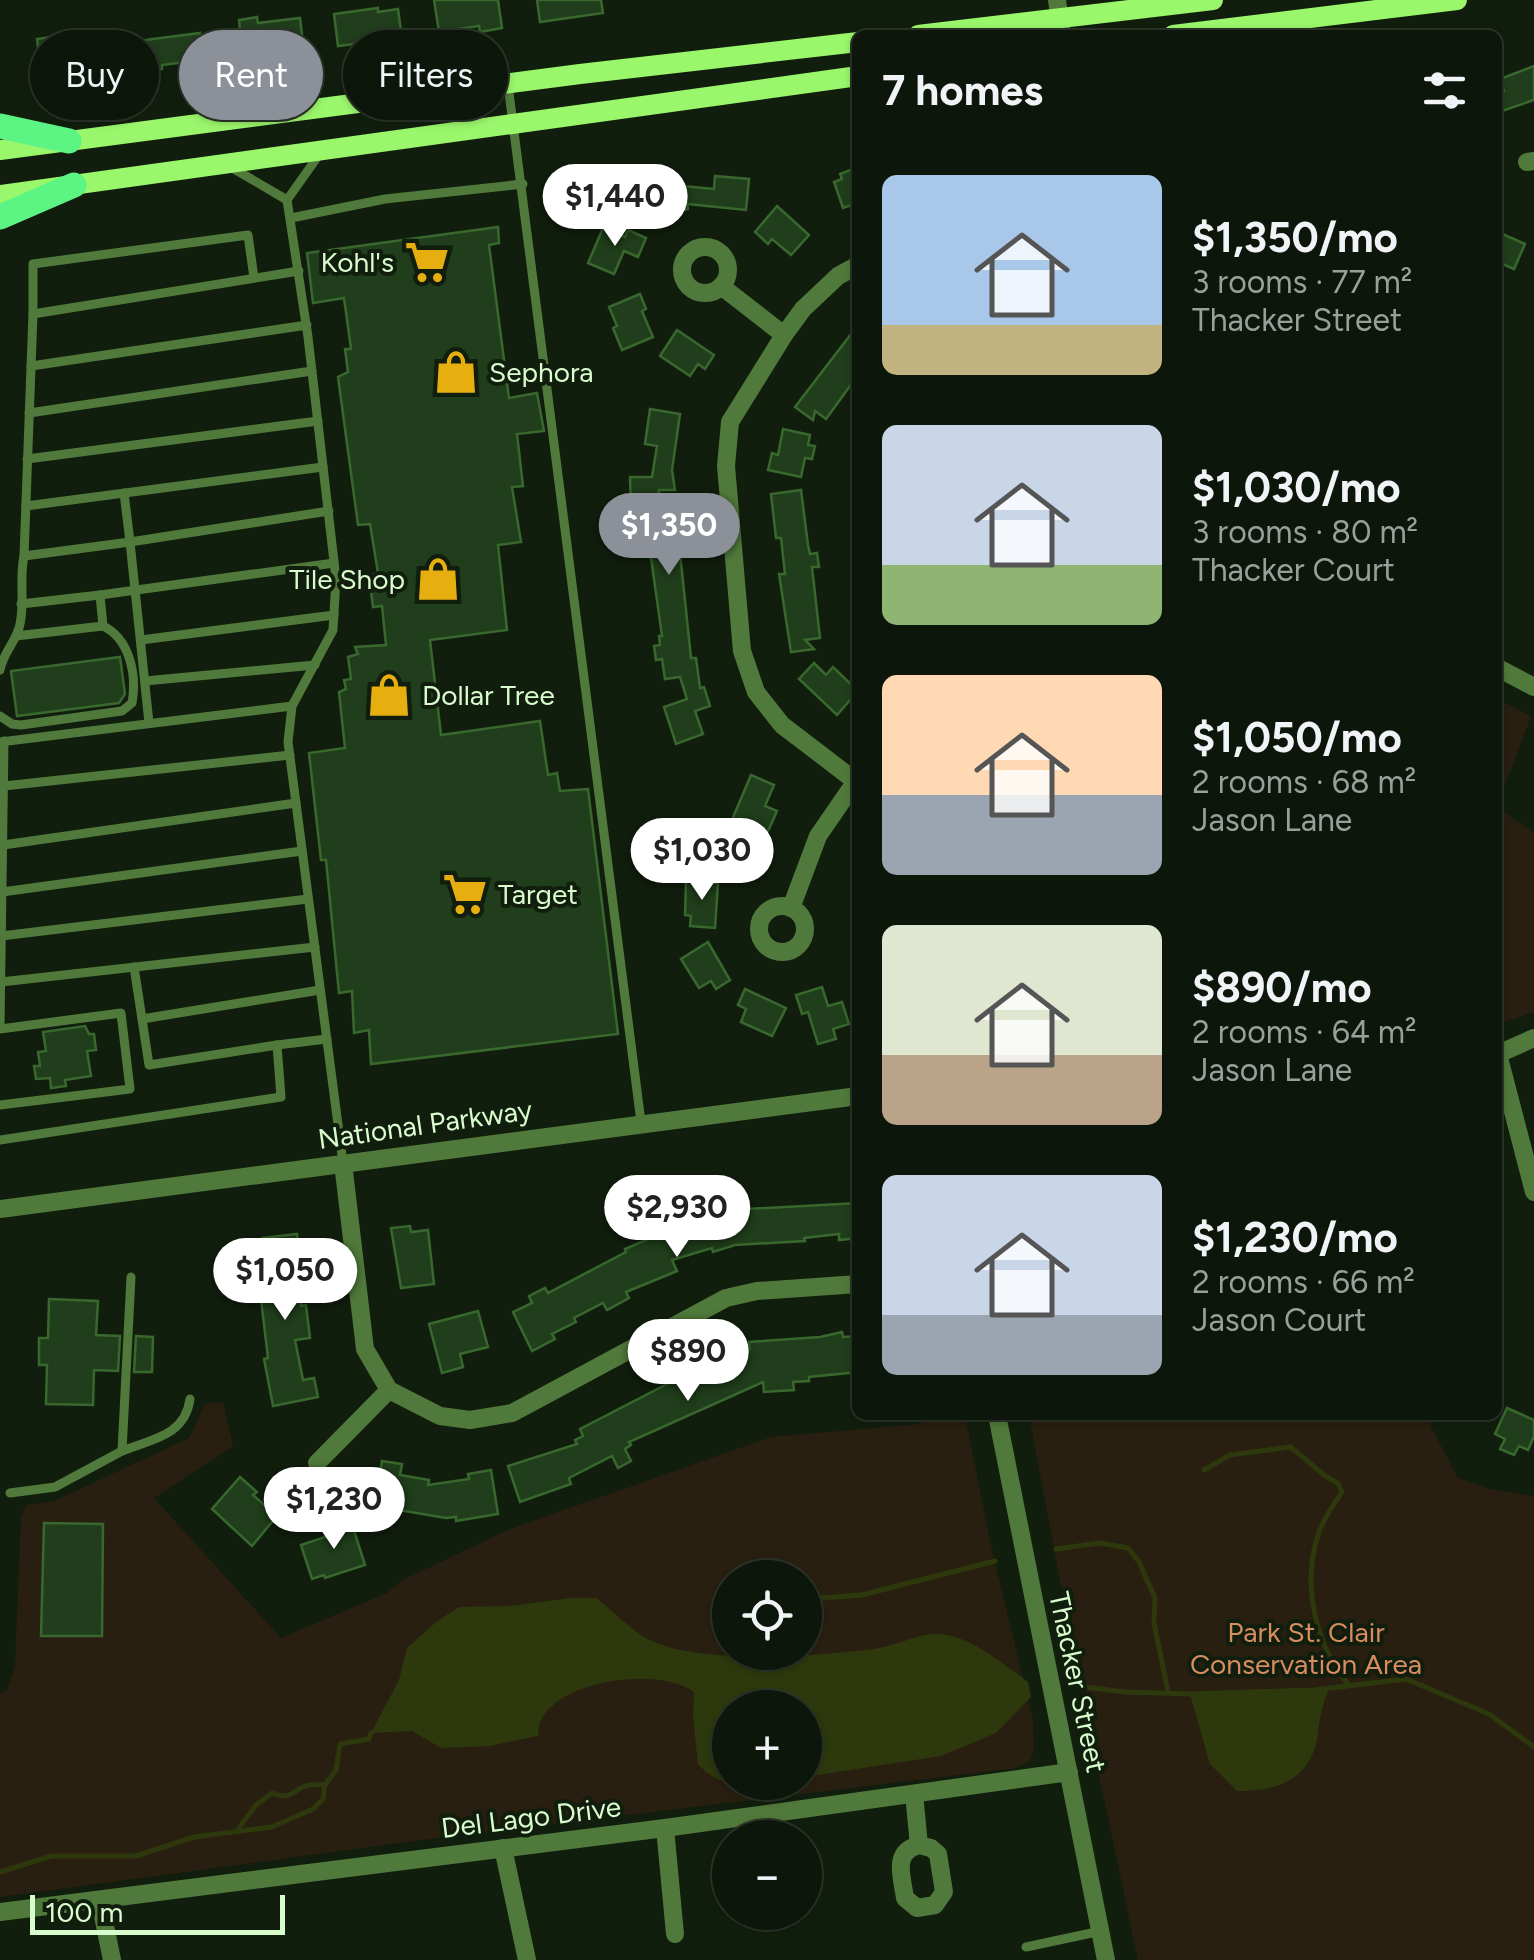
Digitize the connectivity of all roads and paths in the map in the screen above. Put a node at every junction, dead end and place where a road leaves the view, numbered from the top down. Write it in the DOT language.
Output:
graph roads {
  1 [pos="1213,0"];
  2 [pos="1457,0"];
  3 [pos="1059,18"];
  4 [pos="959,30"];
  5 [pos="1214,30"];
  6 [pos="852,43"];
  7 [pos="852,77"];
  8 [pos="508,85"];
  9 [pos="343,106"];
  10 [pos="514,123"];
  11 [pos="0,126"];
  12 [pos="69,141"];
  13 [pos="322,149"];
  14 [pos="0,150"];
  15 [pos="227,164"];
  16 [pos="522,184"];
  17 [pos="74,185"];
  18 [pos="0,194"];
  19 [pos="287,200"];
  20 [pos="0,217"];
  21 [pos="291,218"];
  22 [pos="852,268"];
  23 [pos="299,271"];
  24 [pos="254,278"];
  25 [pos="721,286"];
  26 [pos="33,314"];
  27 [pos="307,325"];
  28 [pos="784,335"];
  29 [pos="31,366"];
  30 [pos="312,371"];
  31 [pos="29,413"];
  32 [pos="318,421"];
  33 [pos="28,459"];
  34 [pos="324,467"];
  35 [pos="124,493"];
  36 [pos="26,506"];
  37 [pos="328,512"];
  38 [pos="130,542"];
  39 [pos="24,556"];
  40 [pos="334,564"];
  41 [pos="136,591"];
  42 [pos="100,595"];
  43 [pos="21,604"];
  44 [pos="334,615"];
  45 [pos="103,626"];
  46 [pos="16,636"];
  47 [pos="140,640"];
  48 [pos="314,664"];
  49 [pos="0,670"];
  50 [pos="1502,670"];
  51 [pos="145,681"];
  52 [pos="1534,687"];
  53 [pos="292,706"];
  54 [pos="0,716"];
  55 [pos="149,724"];
  56 [pos="2,742"];
  57 [pos="290,755"];
  58 [pos="852,777"];
  59 [pos="4,786"];
  60 [pos="852,788"];
  61 [pos="296,802"];
  62 [pos="3,845"];
  63 [pos="302,851"];
  64 [pos="2,892"];
  65 [pos="308,898"];
  66 [pos="791,908"];
  67 [pos="1,936"];
  68 [pos="315,946"];
  69 [pos="134,967"];
  70 [pos="0,982"];
  71 [pos="320,990"];
  72 [pos="142,1020"];
  73 [pos="0,1027"];
  74 [pos="327,1038"];
  75 [pos="1534,1038"];
  76 [pos="277,1046"];
  77 [pos="1502,1052"];
  78 [pos="1502,1069"];
  79 [pos="852,1097"];
  80 [pos="0,1105"];
  81 [pos="642,1122"];
  82 [pos="0,1140"];
  83 [pos="343,1163"];
  84 [pos="1534,1192"];
  85 [pos="0,1209"];
  86 [pos="130,1276"];
  87 [pos="852,1284"];
  88 [pos="389,1390"];
  89 [pos="190,1399"];
  90 [pos="998,1420"];
  91 [pos="122,1451"];
  92 [pos="317,1463"];
  93 [pos="10,1493"];
  94 [pos="1068,1772"];
  95 [pos="914,1794"];
  96 [pos="665,1828"];
  97 [pos="920,1845"];
  98 [pos="503,1848"];
  99 [pos="100,1901"];
  100 [pos="0,1912"];
  101 [pos="1100,1931"];
  102 [pos="675,1934"];
  103 [pos="1026,1948"];
  104 [pos="112,1960"];
  105 [pos="527,1960"];
  106 [pos="1106,1960"];
  1 -- 3 [label="main road"];
  2 -- 5 [label="main road"];
  3 -- 4 [label="main road"];
  6 -- 8 [label="main road"];
  7 -- 10 [label="main road"];
  8 -- 10 [label="lane"];
  9 -- 12 [label="main road"];
  10 -- 13 [label="main road"];
  10 -- 16 [label="lane"];
  11 -- 12 [label="main road"];
  12 -- 14 [label="main road"];
  13 -- 15 [label="main road"];
  13 -- 19 [label="lane"];
  15 -- 17 [label="main road"];
  15 -- 19 [label="lane"];
  16 -- 21 [label="lane"];
  16 -- 81 [label="lane"];
  17 -- 18 [label="main road"];
  17 -- 20 [label="main road"];
  19 -- 21 [label="lane"];
  21 -- 23 [label="lane"];
  22 -- 28 [label="street"];
  23 -- 24 [label="lane"];
  23 -- 27 [label="lane"];
  24 -- 26 [label="lane"];
  24 -- 26 [label="lane"];
  25 -- 28 [label="street"];
  26 -- 29 [label="lane"];
  27 -- 29 [label="lane"];
  27 -- 30 [label="lane"];
  28 -- 58 [label="street"];
  29 -- 31 [label="lane"];
  30 -- 31 [label="lane"];
  30 -- 32 [label="lane"];
  31 -- 33 [label="lane"];
  32 -- 33 [label="lane"];
  32 -- 34 [label="lane"];
  33 -- 36 [label="lane"];
  34 -- 35 [label="lane"];
  34 -- 37 [label="lane"];
  35 -- 36 [label="lane"];
  35 -- 38 [label="lane"];
  36 -- 39 [label="lane"];
  37 -- 38 [label="lane"];
  37 -- 40 [label="lane"];
  38 -- 39 [label="lane"];
  38 -- 41 [label="lane"];
  39 -- 43 [label="lane"];
  40 -- 41 [label="lane"];
  40 -- 44 [label="lane"];
  41 -- 42 [label="lane"];
  41 -- 47 [label="lane"];
  42 -- 43 [label="lane"];
  42 -- 45 [label="lane"];
  43 -- 46 [label="lane"];
  44 -- 47 [label="lane"];
  44 -- 48 [label="lane"];
  45 -- 46 [label="lane"];
  45 -- 54 [label="lane"];
  46 -- 49 [label="lane"];
  47 -- 51 [label="lane"];
  48 -- 51 [label="lane"];
  48 -- 53 [label="lane"];
  50 -- 52 [label="street"];
  51 -- 55 [label="lane"];
  53 -- 55 [label="lane"];
  53 -- 57 [label="lane"];
  55 -- 56 [label="lane"];
  56 -- 59 [label="lane"];
  57 -- 59 [label="lane"];
  57 -- 61 [label="lane"];
  59 -- 62 [label="lane"];
  60 -- 66 [label="street"];
  61 -- 62 [label="lane"];
  61 -- 63 [label="lane"];
  62 -- 64 [label="lane"];
  63 -- 64 [label="lane"];
  63 -- 65 [label="lane"];
  64 -- 67 [label="lane"];
  65 -- 67 [label="lane"];
  65 -- 68 [label="lane"];
  67 -- 70 [label="lane"];
  68 -- 69 [label="lane"];
  68 -- 71 [label="lane"];
  69 -- 70 [label="lane"];
  69 -- 72 [label="lane"];
  70 -- 73 [label="lane"];
  71 -- 72 [label="lane"];
  71 -- 74 [label="lane"];
  72 -- 76 [label="lane"];
  73 -- 80 [label="lane"];
  74 -- 76 [label="lane"];
  74 -- 83 [label="lane"];
  75 -- 77 [label="street"];
  76 -- 82 [label="lane"];
  78 -- 84 [label="street"];
  79 -- 81 [label="street, National Parkway"];
  81 -- 83 [label="street, National Parkway"];
  83 -- 85 [label="street, National Parkway"];
  83 -- 88 [label="street"];
  86 -- 91 [label="lane"];
  87 -- 88 [label="street"];
  88 -- 92 [label="street"];
  89 -- 91 [label="lane"];
  90 -- 94 [label="street, Thacker Street"];
  91 -- 93 [label="lane"];
  94 -- 95 [label="street, Del Lago Drive"];
  94 -- 101 [label="street, Thacker Street"];
  95 -- 96 [label="street, Del Lago Drive"];
  95 -- 97 [label="street"];
  96 -- 98 [label="street, Del Lago Drive"];
  96 -- 102 [label="street"];
  98 -- 99 [label="street, Del Lago Drive"];
  98 -- 105 [label="street"];
  99 -- 100 [label="street, Del Lago Drive"];
  99 -- 104 [label="street"];
  101 -- 103 [label="lane"];
  101 -- 106 [label="street, Thacker Street"];
}
